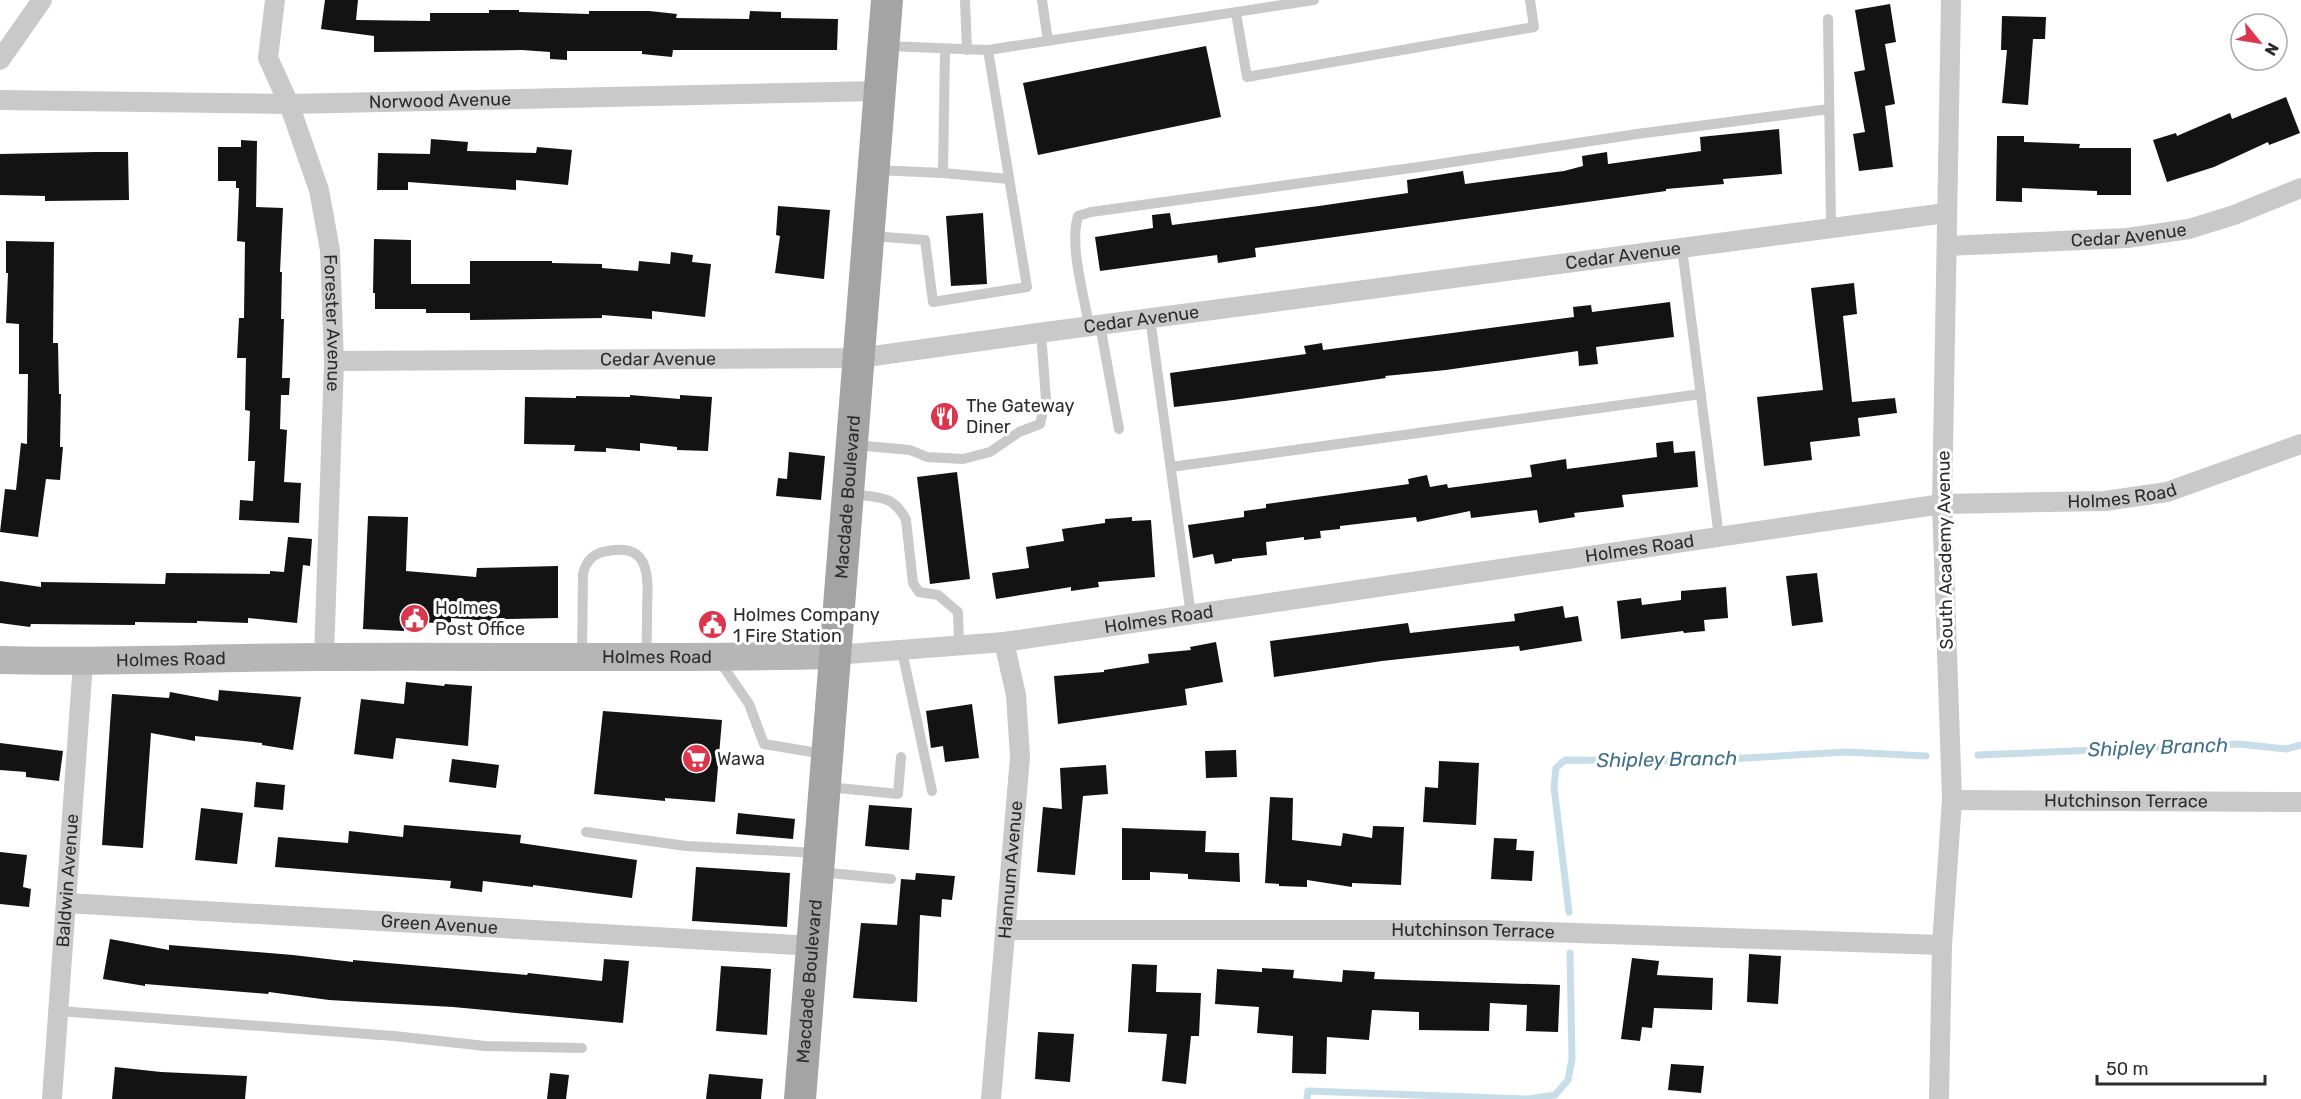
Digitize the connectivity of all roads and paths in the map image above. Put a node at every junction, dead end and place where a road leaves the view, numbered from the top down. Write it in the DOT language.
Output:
graph roads {
  1 [pos="42,0"];
  2 [pos="275,0"];
  3 [pos="887,0"];
  4 [pos="965,0"];
  5 [pos="1042,0"];
  6 [pos="1314,0"];
  7 [pos="1530,0"];
  8 [pos="1951,0"];
  9 [pos="1236,12"];
  10 [pos="1828,19"];
  11 [pos="1048,41"];
  12 [pos="883,46"];
  13 [pos="945,50"];
  14 [pos="967,50"];
  15 [pos="988,50"];
  16 [pos="0,60"];
  17 [pos="880,91"];
  18 [pos="0,100"];
  19 [pos="289,104"];
  20 [pos="1829,109"];
  21 [pos="874,170"];
  22 [pos="943,173"];
  23 [pos="1009,179"];
  24 [pos="2301,188"];
  25 [pos="1946,213"];
  26 [pos="1831,228"];
  27 [pos="868,236"];
  28 [pos="1947,246"];
  29 [pos="1682,248"];
  30 [pos="1150,318"];
  31 [pos="1095,325"];
  32 [pos="1041,333"];
  33 [pos="859,358"];
  34 [pos="334,361"];
  35 [pos="1701,394"];
  36 [pos="1119,429"];
  37 [pos="2301,444"];
  38 [pos="852,445"];
  39 [pos="1171,467"];
  40 [pos="848,494"];
  41 [pos="1942,504"];
  42 [pos="1719,537"];
  43 [pos="1191,615"];
  44 [pos="1004,642"];
  45 [pos="959,646"];
  46 [pos="902,651"];
  47 [pos="835,655"];
  48 [pos="324,657"];
  49 [pos="646,657"];
  50 [pos="582,658"];
  51 [pos="717,658"];
  52 [pos="0,660"];
  53 [pos="83,662"];
  54 [pos="828,754"];
  55 [pos="901,757"];
  56 [pos="825,787"];
  57 [pos="932,791"];
  58 [pos="1952,800"];
  59 [pos="2301,802"];
  60 [pos="586,832"];
  61 [pos="819,863"];
  62 [pos="891,879"];
  63 [pos="66,903"];
  64 [pos="1005,930"];
  65 [pos="1942,945"];
  66 [pos="813,946"];
  67 [pos="58,1011"];
  68 [pos="582,1048"];
  69 [pos="52,1099"];
  70 [pos="800,1099"];
  71 [pos="991,1099"];
  72 [pos="1939,1099"];
  1 -- 16 [label="street"];
  2 -- 19 [label="street, Forester Avenue"];
  3 -- 12 [label="main road, Macdade Boulevard"];
  4 -- 14 [label="lane"];
  5 -- 11 [label="lane"];
  6 -- 9 [label="lane"];
  7 -- 9 [label="lane"];
  8 -- 25 [label="street, South Academy Avenue"];
  9 -- 11 [label="lane"];
  10 -- 20 [label="lane"];
  11 -- 15 [label="lane"];
  12 -- 13 [label="lane"];
  12 -- 17 [label="main road, Macdade Boulevard"];
  13 -- 14 [label="lane"];
  13 -- 22 [label="lane"];
  14 -- 15 [label="lane"];
  15 -- 23 [label="lane"];
  17 -- 19 [label="street, Norwood Avenue"];
  17 -- 21 [label="main road, Macdade Boulevard"];
  18 -- 19 [label="street, Norwood Avenue"];
  19 -- 34 [label="street, Forester Avenue"];
  20 -- 26 [label="lane"];
  20 -- 31 [label="lane"];
  21 -- 22 [label="lane"];
  21 -- 27 [label="main road, Macdade Boulevard"];
  22 -- 23 [label="lane"];
  23 -- 27 [label="lane"];
  24 -- 28 [label="street, Cedar Avenue"];
  25 -- 26 [label="street, Cedar Avenue"];
  25 -- 28 [label="street, South Academy Avenue"];
  26 -- 29 [label="street, Cedar Avenue"];
  27 -- 33 [label="main road, Macdade Boulevard"];
  28 -- 41 [label="street, South Academy Avenue"];
  29 -- 30 [label="street, Cedar Avenue"];
  29 -- 35 [label="lane"];
  30 -- 31 [label="street, Cedar Avenue"];
  30 -- 39 [label="lane"];
  31 -- 32 [label="street, Cedar Avenue"];
  31 -- 36 [label="lane"];
  32 -- 33 [label="street, Cedar Avenue"];
  32 -- 38 [label="lane"];
  33 -- 34 [label="street, Cedar Avenue"];
  33 -- 38 [label="main road, Macdade Boulevard"];
  34 -- 48 [label="street, Forester Avenue"];
  35 -- 39 [label="lane"];
  35 -- 42 [label="lane"];
  37 -- 41 [label="street, Holmes Road"];
  38 -- 40 [label="main road, Macdade Boulevard"];
  39 -- 43 [label="lane"];
  40 -- 45 [label="lane"];
  40 -- 47 [label="main road, Macdade Boulevard"];
  41 -- 42 [label="street, Holmes Road"];
  41 -- 58 [label="street, South Academy Avenue"];
  42 -- 43 [label="street, Holmes Road"];
  43 -- 44 [label="street, Holmes Road"];
  44 -- 45 [label="street, Holmes Road"];
  44 -- 64 [label="street, Hannum Avenue"];
  45 -- 46 [label="street, Holmes Road"];
  46 -- 47 [label="street, Holmes Road"];
  46 -- 57 [label="lane"];
  47 -- 51 [label="street, Holmes Road"];
  47 -- 54 [label="main road, Macdade Boulevard"];
  48 -- 50 [label="street, Holmes Road"];
  48 -- 53 [label="street, Holmes Road"];
  49 -- 50 [label="street, Holmes Road"];
  49 -- 50 [label="lane"];
  49 -- 51 [label="street, Holmes Road"];
  51 -- 54 [label="lane"];
  52 -- 53 [label="street, Holmes Road"];
  53 -- 63 [label="street, Baldwin Avenue"];
  54 -- 56 [label="main road, Macdade Boulevard"];
  55 -- 56 [label="lane"];
  56 -- 61 [label="main road, Macdade Boulevard"];
  58 -- 59 [label="street, Hutchinson Terrace"];
  58 -- 65 [label="street, South Academy Avenue"];
  60 -- 61 [label="lane"];
  61 -- 62 [label="lane"];
  61 -- 66 [label="main road, Macdade Boulevard"];
  63 -- 66 [label="street, Green Avenue"];
  63 -- 67 [label="street, Baldwin Avenue"];
  64 -- 65 [label="street, Hutchinson Terrace"];
  64 -- 71 [label="street, Hannum Avenue"];
  65 -- 72 [label="street, South Academy Avenue"];
  66 -- 70 [label="main road, Macdade Boulevard"];
  67 -- 68 [label="lane"];
  67 -- 69 [label="street, Baldwin Avenue"];
}
